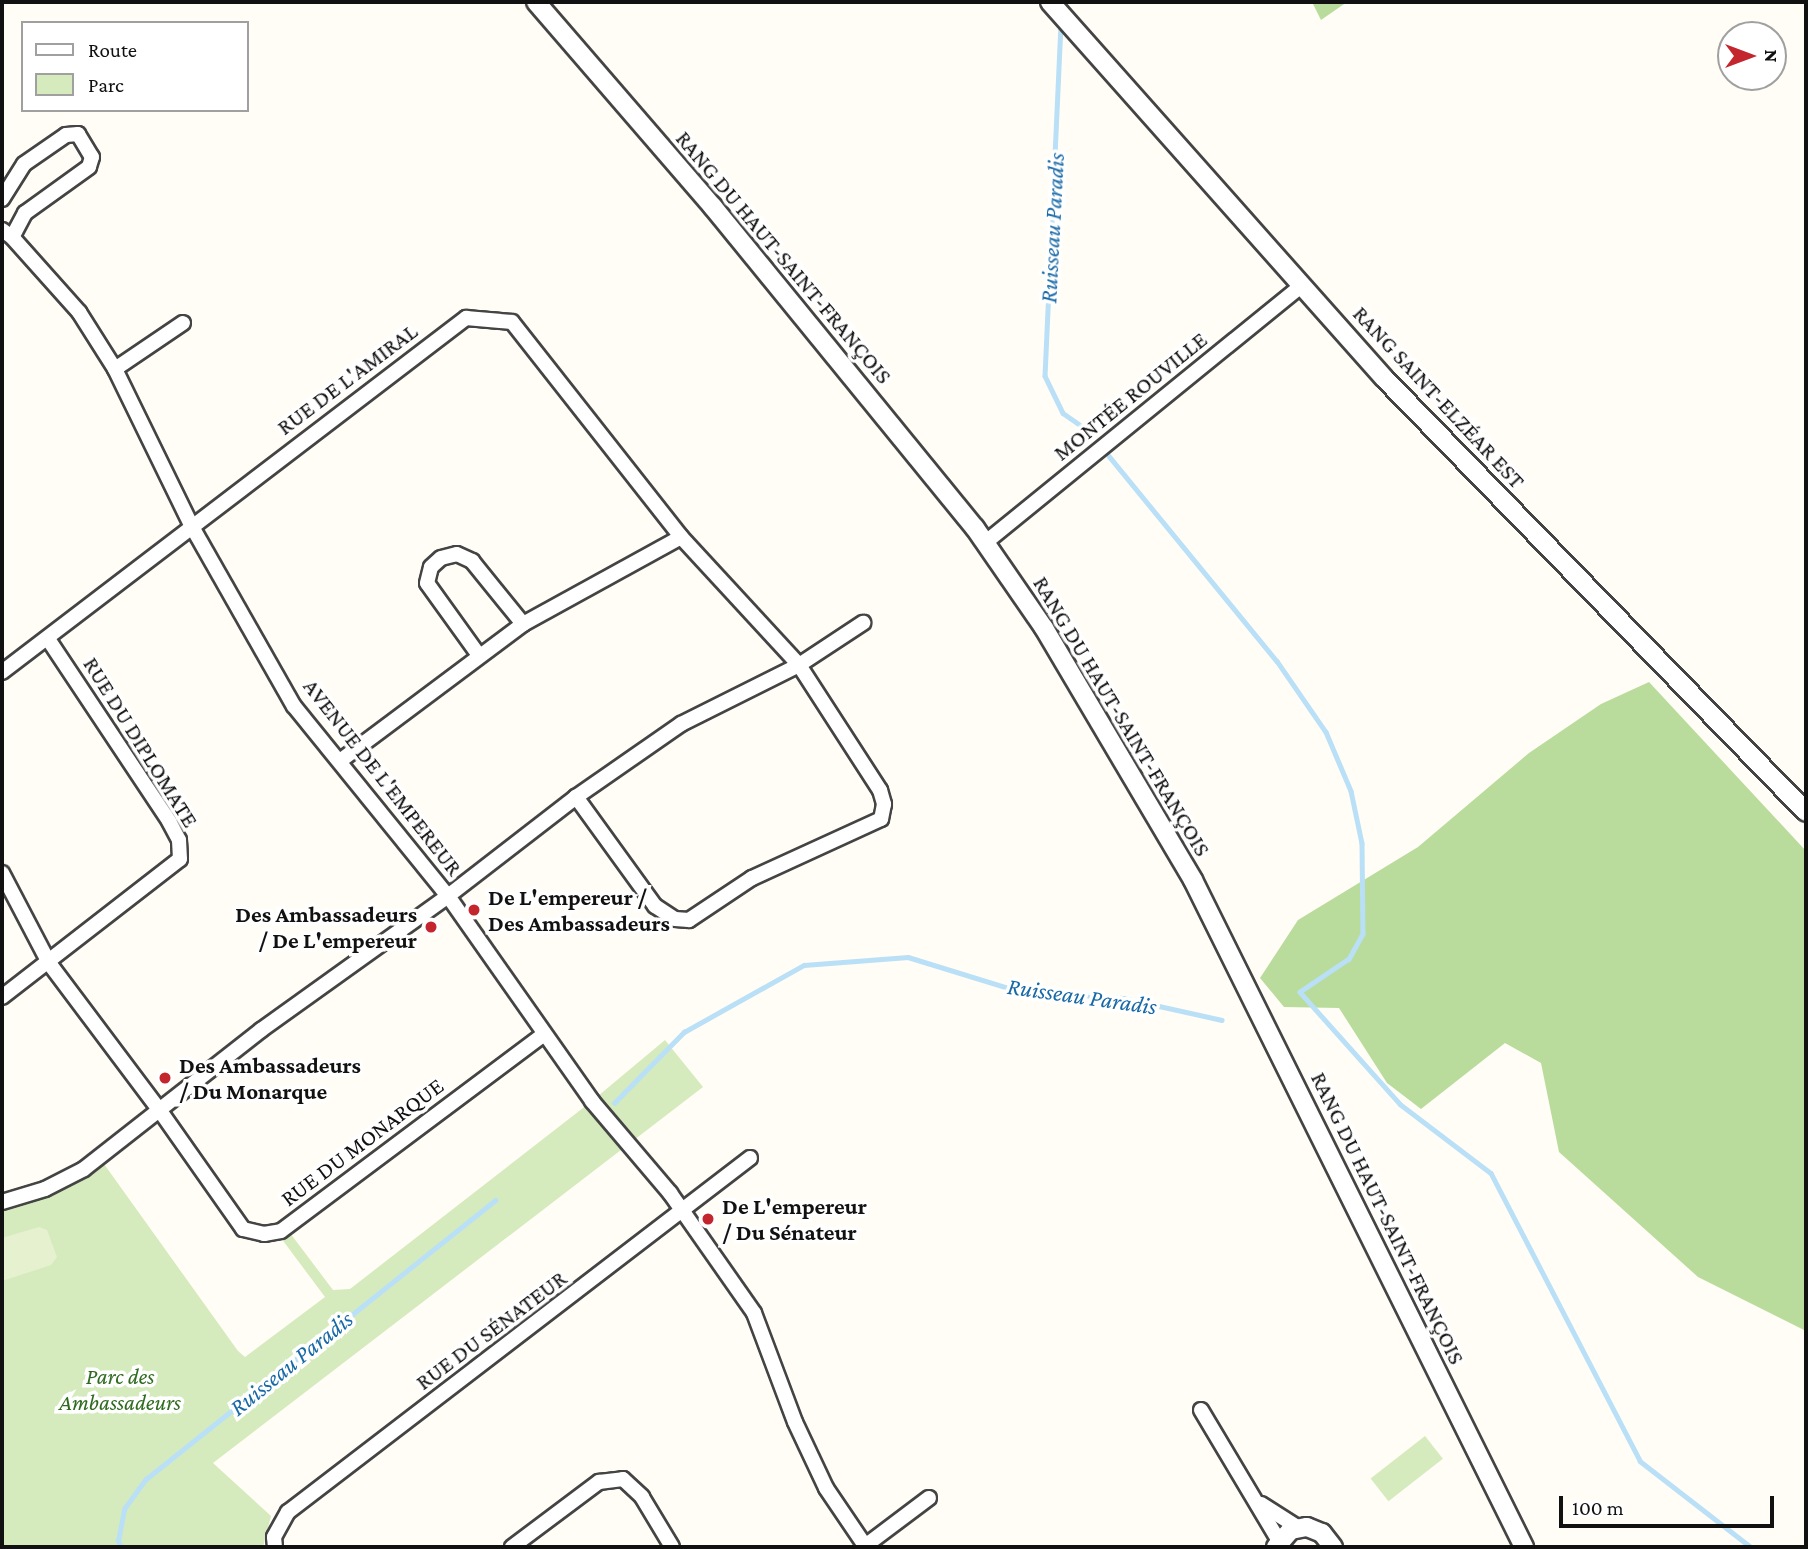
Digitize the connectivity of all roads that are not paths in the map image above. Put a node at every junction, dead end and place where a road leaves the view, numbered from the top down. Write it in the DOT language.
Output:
graph roads {
  1 [pos="536,2"];
  2 [pos="1050,2"];
  3 [pos="2,198"];
  4 [pos="7,233"];
  5 [pos="1302,285"];
  6 [pos="183,323"];
  7 [pos="115,369"];
  8 [pos="191,525"];
  9 [pos="681,537"];
  10 [pos="986,542"];
  11 [pos="863,623"];
  12 [pos="523,624"];
  13 [pos="48,639"];
  14 [pos="478,654"];
  15 [pos="799,665"];
  16 [pos="2,672"];
  17 [pos="340,761"];
  18 [pos="576,797"];
  19 [pos="1806,813"];
  20 [pos="2,873"];
  21 [pos="448,896"];
  22 [pos="49,962"];
  23 [pos="2,997"];
  24 [pos="544,1034"];
  25 [pos="158,1108"];
  26 [pos="750,1158"];
  27 [pos="2,1202"];
  28 [pos="683,1213"];
  29 [pos="1201,1410"];
  30 [pos="929,1498"];
  31 [pos="1259,1503"];
  32 [pos="1299,1528"];
  33 [pos="1278,1544"];
  34 [pos="275,1547"];
  35 [pos="512,1547"];
  36 [pos="672,1547"];
  37 [pos="866,1547"];
  38 [pos="1333,1547"];
  39 [pos="1524,1547"];
  1 -- 10 [label="street, RANG DU HAUT-SAINT-FRANÇOIS"];
  2 -- 5 [label="street, RANG SAINT-ELZÉAR EST"];
  3 -- 4 [label="street, AVENUE DE L'EMPEREUR"];
  4 -- 7 [label="street, AVENUE DE L'EMPEREUR"];
  5 -- 10 [label="street, MONTÉE ROUVILLE"];
  5 -- 19 [label="street, RANG SAINT-ELZÉAR EST"];
  6 -- 7 [label="street"];
  7 -- 8 [label="street, AVENUE DE L'EMPEREUR"];
  8 -- 9 [label="street, RUE DE L'AMIRAL"];
  8 -- 13 [label="street, RUE DE L'AMIRAL"];
  8 -- 17 [label="street, AVENUE DE L'EMPEREUR"];
  9 -- 12 [label="street"];
  9 -- 15 [label="street, RUE DE L'AMIRAL"];
  10 -- 39 [label="street, RANG DU HAUT-SAINT-FRANÇOIS"];
  11 -- 15 [label="street"];
  12 -- 14 [label="street"];
  12 -- 14 [label="street"];
  13 -- 16 [label="street, RUE DE L'AMIRAL"];
  13 -- 22 [label="street, RUE DU DIPLOMATE"];
  14 -- 17 [label="street"];
  15 -- 18 [label="street"];
  15 -- 18 [label="street, RUE DE L'AMIRAL"];
  17 -- 21 [label="street, AVENUE DE L'EMPEREUR"];
  18 -- 21 [label="street"];
  20 -- 22 [label="street, RUE DU MONARQUE"];
  21 -- 24 [label="street, AVENUE DE L'EMPEREUR"];
  21 -- 25 [label="street"];
  22 -- 23 [label="street, RUE DU DIPLOMATE"];
  22 -- 25 [label="street, RUE DU MONARQUE"];
  24 -- 25 [label="street, RUE DU MONARQUE"];
  24 -- 28 [label="street, AVENUE DE L'EMPEREUR"];
  25 -- 27 [label="street"];
  26 -- 28 [label="street, RUE DU SÉNATEUR"];
  28 -- 34 [label="street, RUE DU SÉNATEUR"];
  28 -- 37 [label="street, AVENUE DE L'EMPEREUR"];
  29 -- 31 [label="street"];
  30 -- 37 [label="street"];
  31 -- 32 [label="street"];
  31 -- 33 [label="street"];
  32 -- 33 [label="street"];
  32 -- 38 [label="street"];
  35 -- 36 [label="street"];
}
